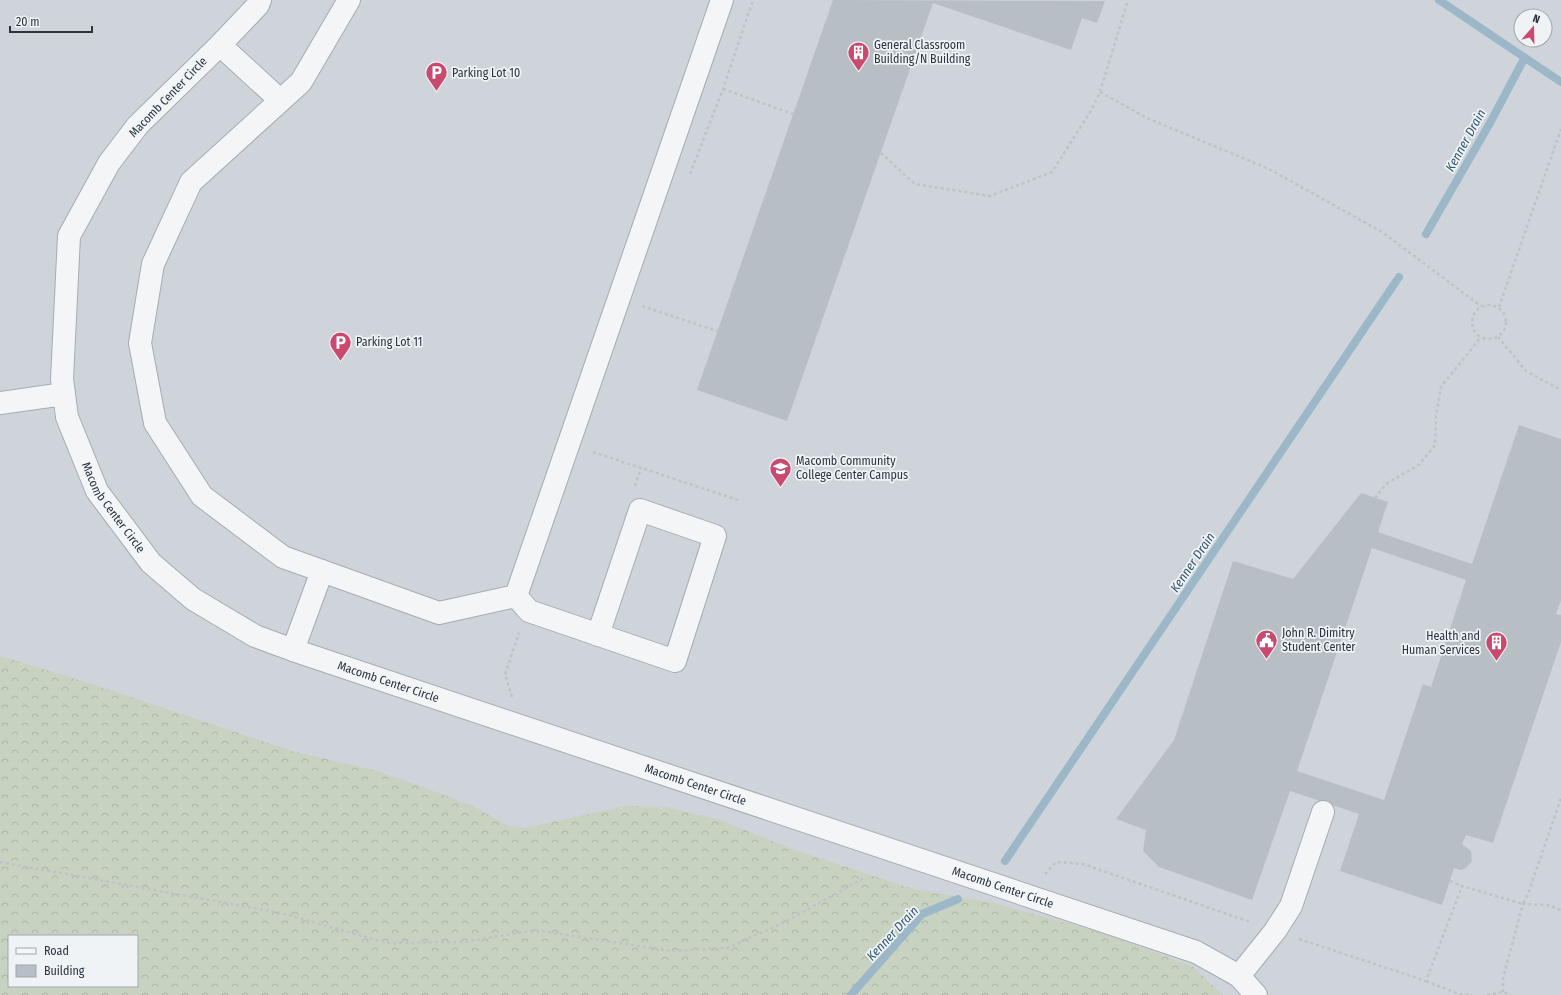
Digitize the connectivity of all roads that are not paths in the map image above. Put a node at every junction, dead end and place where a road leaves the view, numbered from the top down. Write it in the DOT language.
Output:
graph roads {
  1 [pos="260,0"];
  2 [pos="349,0"];
  3 [pos="722,0"];
  4 [pos="220,45"];
  5 [pos="280,100"];
  6 [pos="64,394"];
  7 [pos="0,403"];
  8 [pos="322,571"];
  9 [pos="523,604"];
  10 [pos="598,635"];
  11 [pos="293,650"];
  12 [pos="1323,812"];
  13 [pos="1240,976"];
  14 [pos="1256,995"];
  1 -- 4 [label="street, Macomb Center Circle"];
  2 -- 5 [label="street"];
  3 -- 9 [label="street"];
  4 -- 5 [label="street"];
  4 -- 6 [label="street, Macomb Center Circle"];
  5 -- 8 [label="street"];
  6 -- 7 [label="street"];
  6 -- 11 [label="street, Macomb Center Circle"];
  8 -- 9 [label="street"];
  8 -- 11 [label="street"];
  9 -- 10 [label="street"];
  10 -- 10 [label="street"];
  11 -- 13 [label="street, Macomb Center Circle"];
  12 -- 13 [label="street"];
  13 -- 14 [label="street, Macomb Center Circle"];
}
